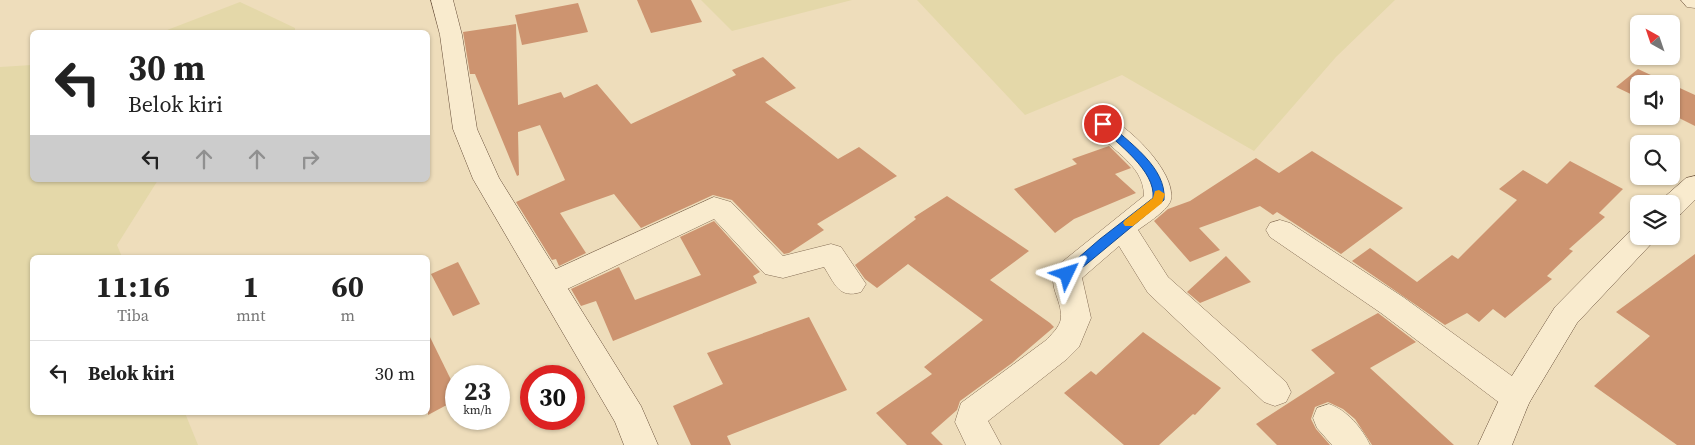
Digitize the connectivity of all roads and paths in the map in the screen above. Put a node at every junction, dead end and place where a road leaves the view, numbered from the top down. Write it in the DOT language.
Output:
graph roads {
  1 [pos="442,0"];
  2 [pos="1103,124"];
  3 [pos="1695,185"];
  4 [pos="1680,199"];
  5 [pos="1122,228"];
  6 [pos="1280,230"];
  7 [pos="1633,245"];
  8 [pos="551,284"];
  9 [pos="851,284"];
  10 [pos="1274,392"];
  11 [pos="1516,396"];
  12 [pos="1329,418"];
  13 [pos="641,445"];
  14 [pos="984,445"];
  15 [pos="1353,445"];
  16 [pos="1495,445"];
  1 -- 8 [label="street"];
  2 -- 5 [label="street"];
  3 -- 4 [label="street"];
  5 -- 10 [label="street"];
  5 -- 14 [label="street"];
  6 -- 11 [label="street"];
  7 -- 11 [label="street"];
  8 -- 9 [label="street"];
  8 -- 13 [label="street"];
  11 -- 16 [label="street"];
  12 -- 15 [label="street"];
}
